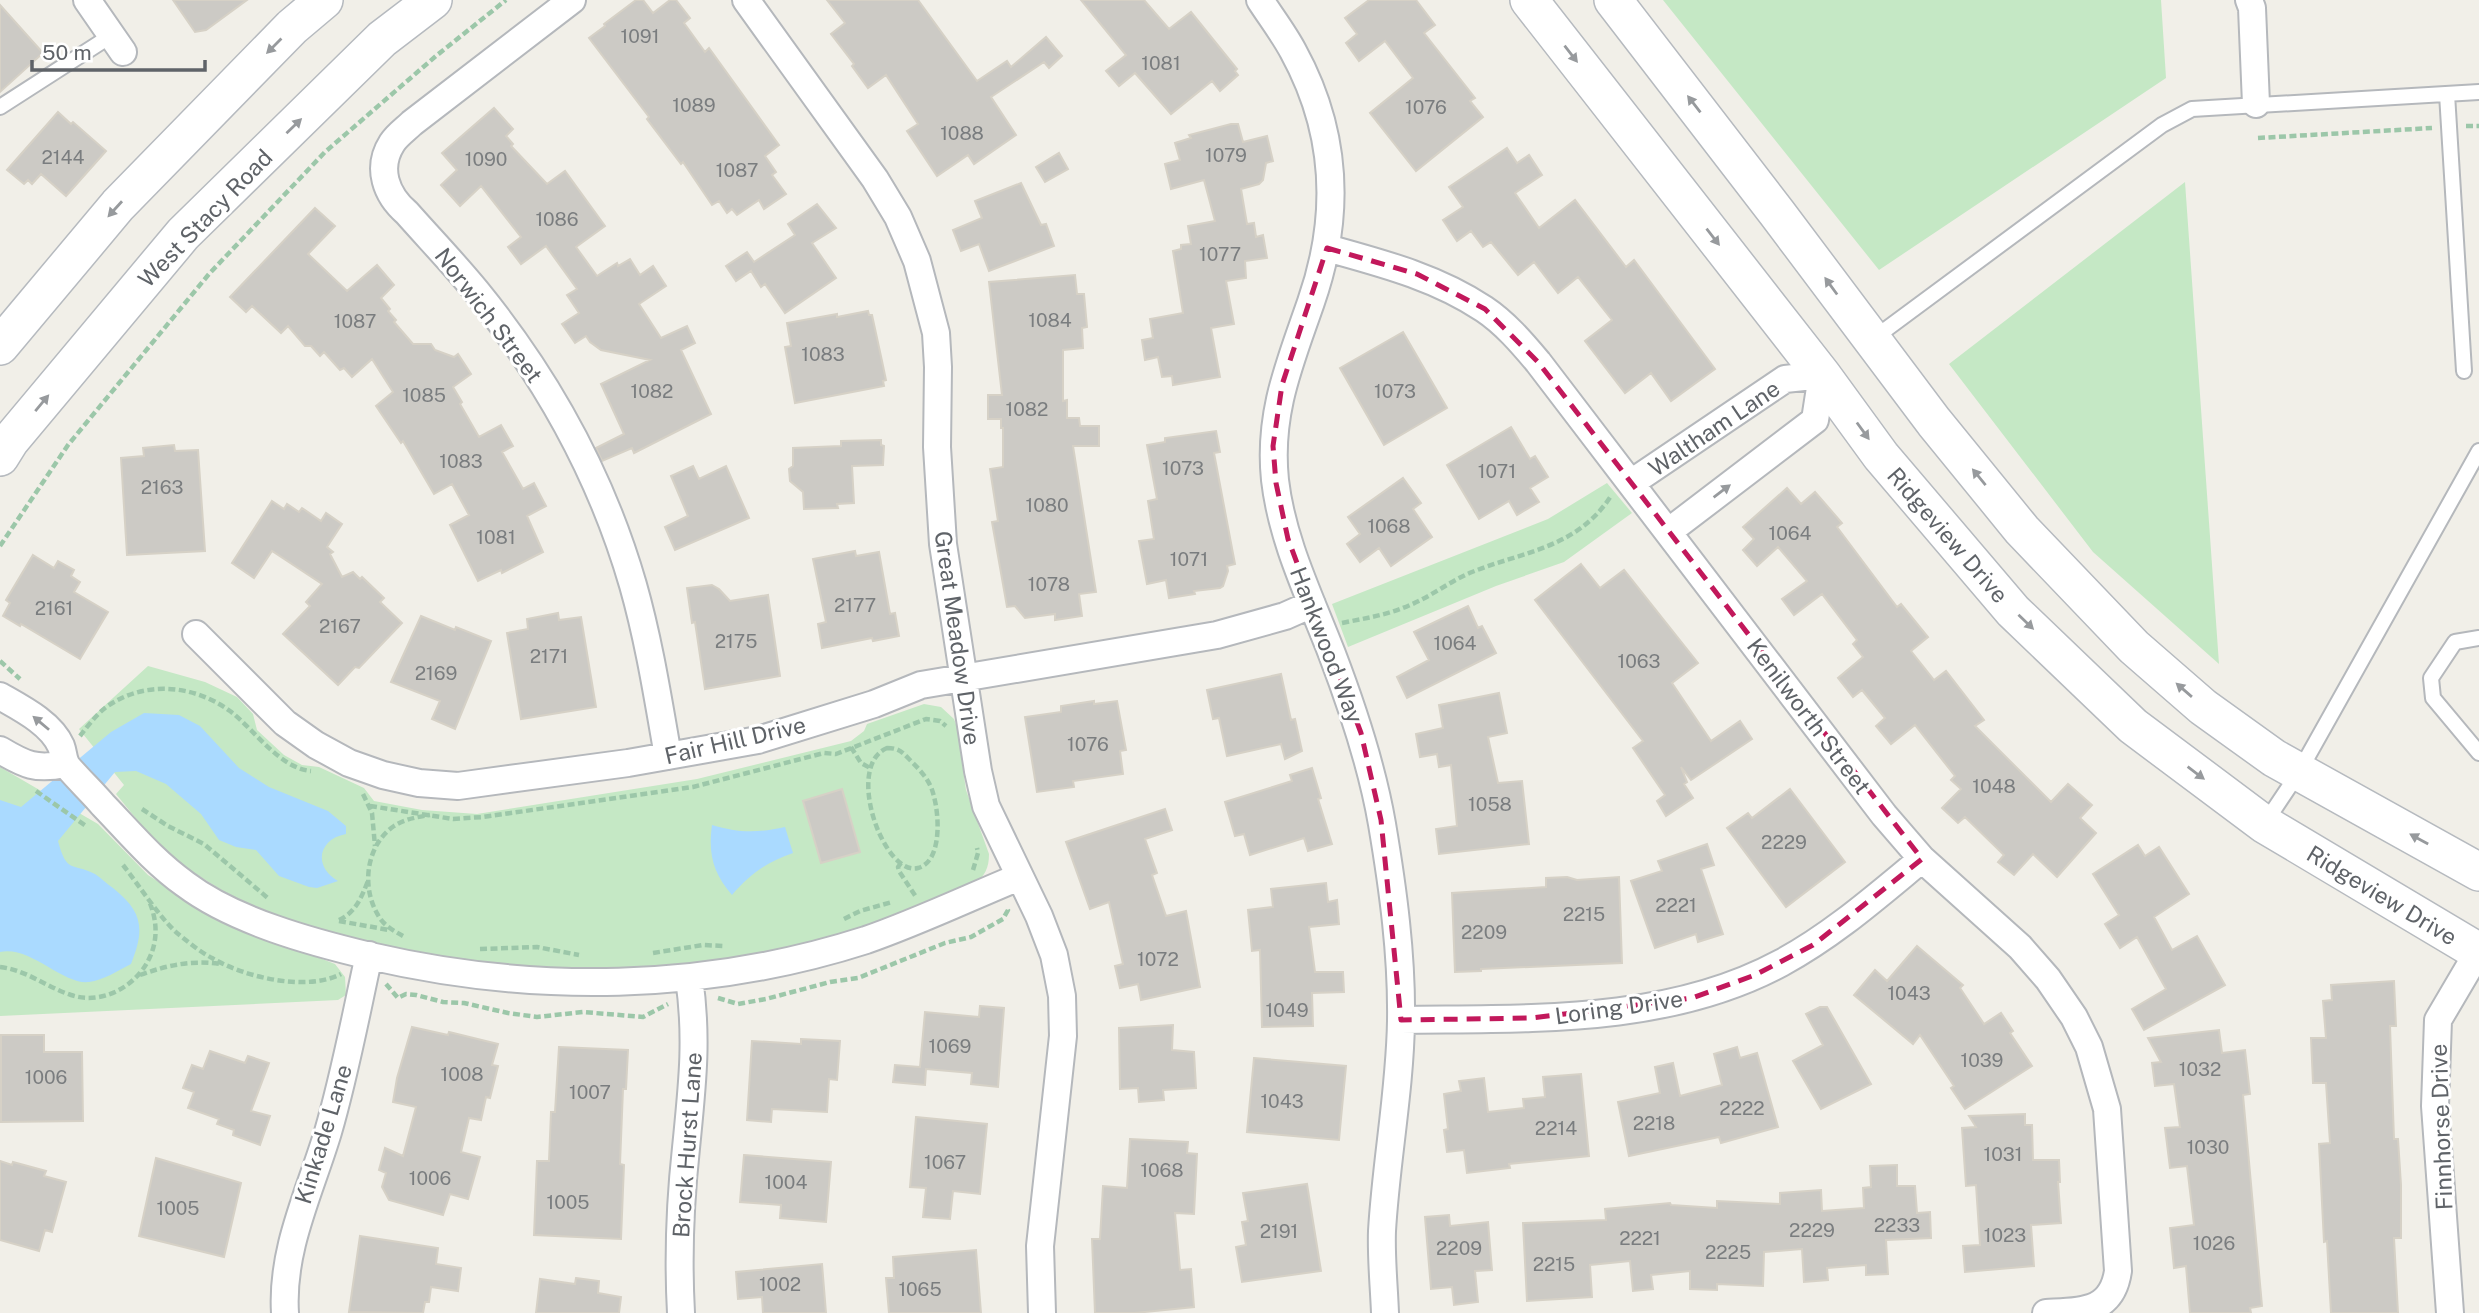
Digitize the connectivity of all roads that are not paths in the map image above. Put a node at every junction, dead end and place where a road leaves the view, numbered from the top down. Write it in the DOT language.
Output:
graph roads {
  1 [pos="87,0"];
  2 [pos="324,0"];
  3 [pos="433,0"];
  4 [pos="572,0"];
  5 [pos="746,0"];
  6 [pos="1260,0"];
  7 [pos="1529,0"];
  8 [pos="1613,0"];
  9 [pos="2249,0"];
  10 [pos="117,44"];
  11 [pos="2479,92"];
  12 [pos="2446,94"];
  13 [pos="2256,104"];
  14 [pos="0,107"];
  15 [pos="1327,248"];
  16 [pos="1871,341"];
  17 [pos="0,346"];
  18 [pos="2464,371"];
  19 [pos="1822,376"];
  20 [pos="2479,452"];
  21 [pos="0,457"];
  22 [pos="1628,479"];
  23 [pos="1668,532"];
  24 [pos="1316,616"];
  25 [pos="196,634"];
  26 [pos="2479,638"];
  27 [pos="965,677"];
  28 [pos="0,696"];
  29 [pos="0,750"];
  30 [pos="2479,753"];
  31 [pos="668,756"];
  32 [pos="65,764"];
  33 [pos="2299,772"];
  34 [pos="2264,824"];
  35 [pos="1922,859"];
  36 [pos="2479,872"];
  37 [pos="1019,877"];
  38 [pos="2478,952"];
  39 [pos="367,966"];
  40 [pos="689,978"];
  41 [pos="1401,1020"];
  42 [pos="285,1313"];
  43 [pos="681,1313"];
  44 [pos="1042,1313"];
  45 [pos="1385,1313"];
  46 [pos="2046,1313"];
  47 [pos="2450,1313"];
  1 -- 10 [label="street"];
  2 -- 17 [label="main road, one-way"];
  21 -- 3 [label="main road, West Stacy Road, one-way"];
  4 -- 31 [label="street, Norwich Street"];
  5 -- 27 [label="street, Great Meadow Drive"];
  6 -- 15 [label="street, Hankwood Way"];
  7 -- 19 [label="main road, Ridgeview Drive, one-way"];
  16 -- 8 [label="main road, one-way"];
  9 -- 13 [label="street"];
  10 -- 14 [label="lane"];
  11 -- 12 [label="lane"];
  12 -- 13 [label="lane"];
  12 -- 18 [label="lane"];
  13 -- 16 [label="lane"];
  15 -- 22 [label="street, Kenilworth Street"];
  15 -- 24 [label="street, Hankwood Way"];
  16 -- 19 [label="main road"];
  33 -- 16 [label="main road, one-way"];
  19 -- 22 [label="street, Waltham Lane"];
  23 -- 19 [label="street, Waltham Lane, one-way"];
  19 -- 34 [label="main road, Ridgeview Drive, one-way"];
  20 -- 33 [label="lane"];
  22 -- 23 [label="street, Kenilworth Street"];
  23 -- 35 [label="street, Kenilworth Street"];
  24 -- 27 [label="street, Fair Hill Drive"];
  24 -- 41 [label="street, Hankwood Way"];
  25 -- 31 [label="street, Fair Hill Drive"];
  26 -- 30 [label="lane"];
  27 -- 31 [label="street, Fair Hill Drive"];
  27 -- 37 [label="street, Great Meadow Drive"];
  32 -- 28 [label="street, one-way"];
  29 -- 32 [label="street"];
  32 -- 39 [label="street"];
  33 -- 34 [label="lane"];
  36 -- 33 [label="main road, one-way"];
  34 -- 38 [label="main road, Ridgeview Drive"];
  35 -- 41 [label="street, Loring Drive"];
  35 -- 46 [label="street, Kenilworth Street"];
  37 -- 40 [label="street"];
  37 -- 44 [label="street, Great Meadow Drive"];
  38 -- 47 [label="street, Finnhorse Drive"];
  39 -- 40 [label="street"];
  39 -- 42 [label="street, Kinkade Lane"];
  40 -- 43 [label="street, Brock Hurst Lane"];
  41 -- 45 [label="street, Hankwood Way"];
}
